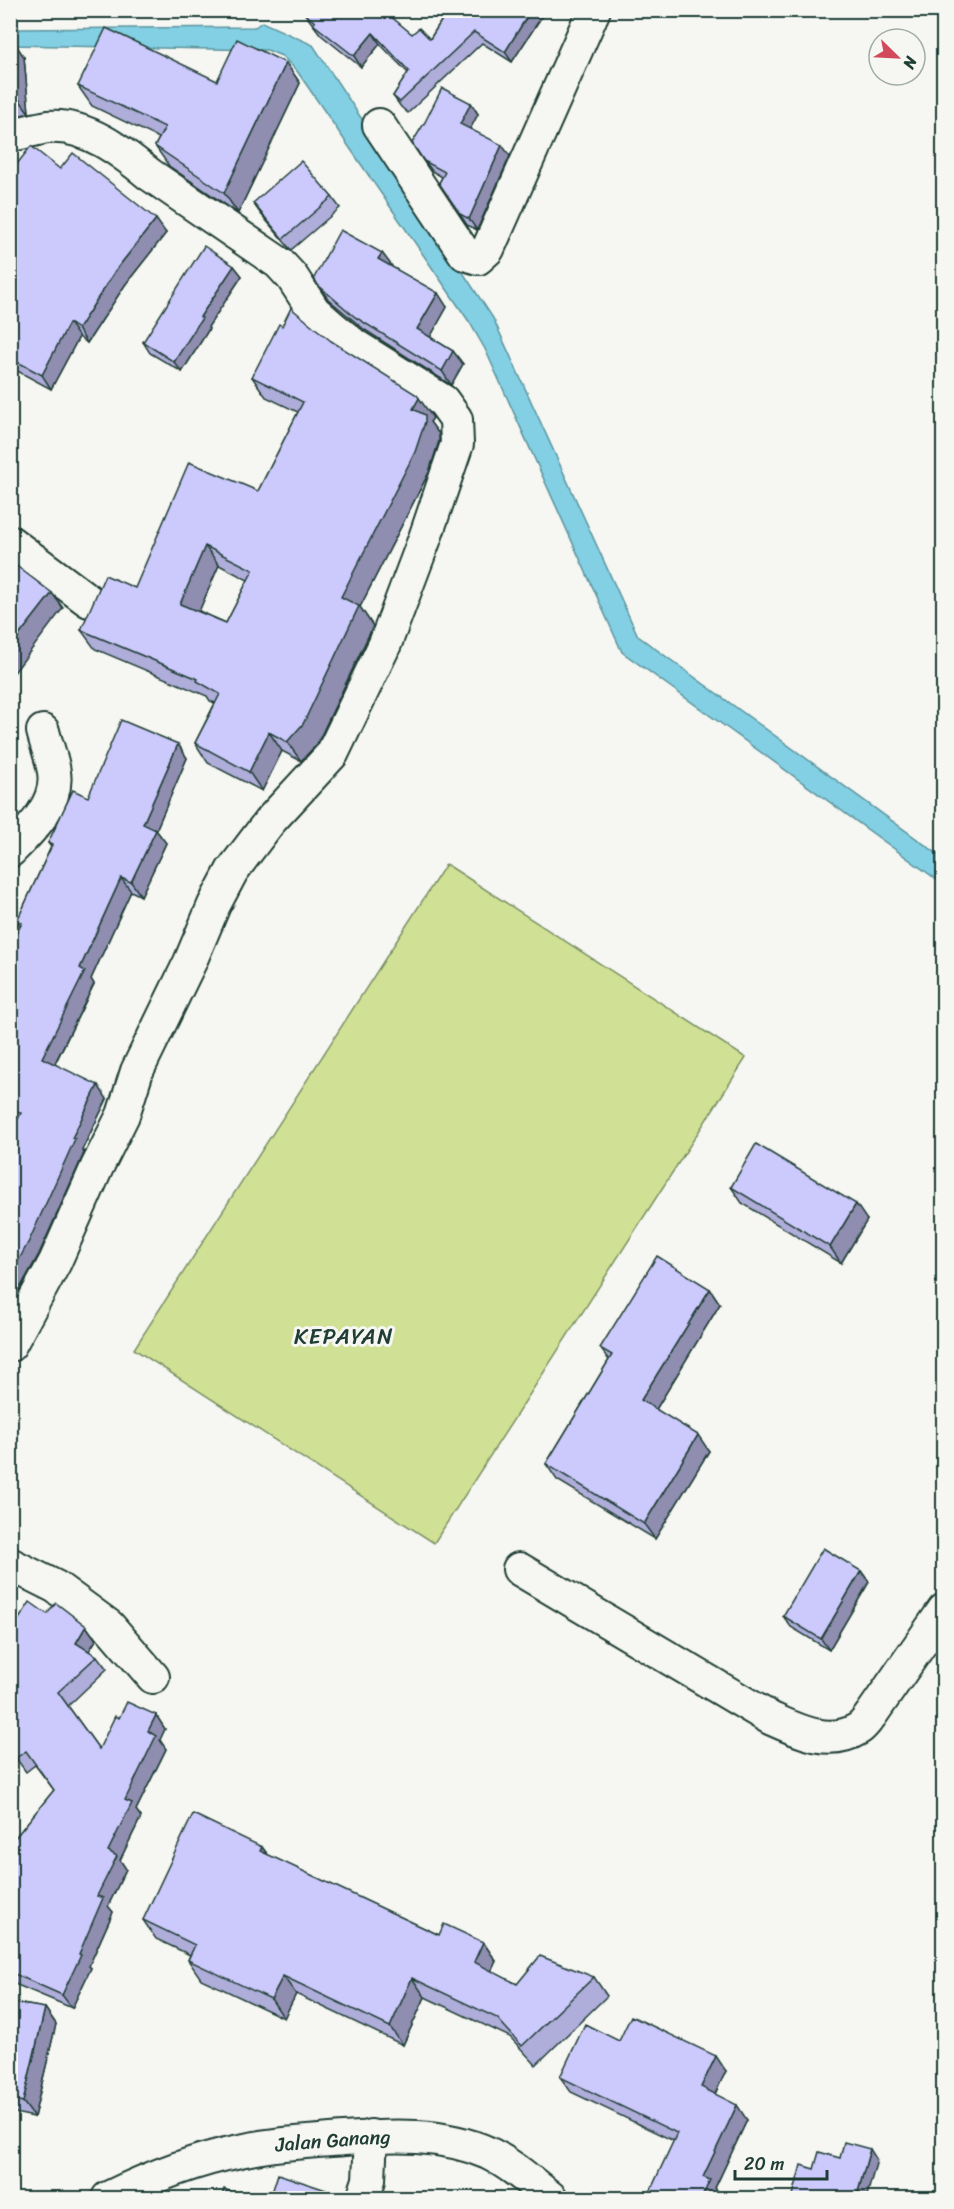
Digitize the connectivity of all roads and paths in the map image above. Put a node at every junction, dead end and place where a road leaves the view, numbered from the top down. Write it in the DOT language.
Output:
graph roads {
  1 [pos="594,10"];
  2 [pos="380,126"];
  3 [pos="10,135"];
  4 [pos="10,542"];
  5 [pos="88,601"];
  6 [pos="43,731"];
  7 [pos="10,851"];
  8 [pos="10,1345"];
  9 [pos="10,1564"];
  10 [pos="519,1569"];
  11 [pos="944,1610"];
  12 [pos="153,1677"];
  13 [pos="371,2136"];
  14 [pos="108,2199"];
  15 [pos="363,2199"];
  16 [pos="550,2199"];
  1 -- 2 [label="street"];
  3 -- 8 [label="street"];
  4 -- 5 [label="street"];
  6 -- 7 [label="street"];
  9 -- 12 [label="street"];
  10 -- 11 [label="street"];
  13 -- 14 [label="street, Jalan Ganang"];
  13 -- 15 [label="street"];
  13 -- 16 [label="street, Jalan Ganang"];
}
